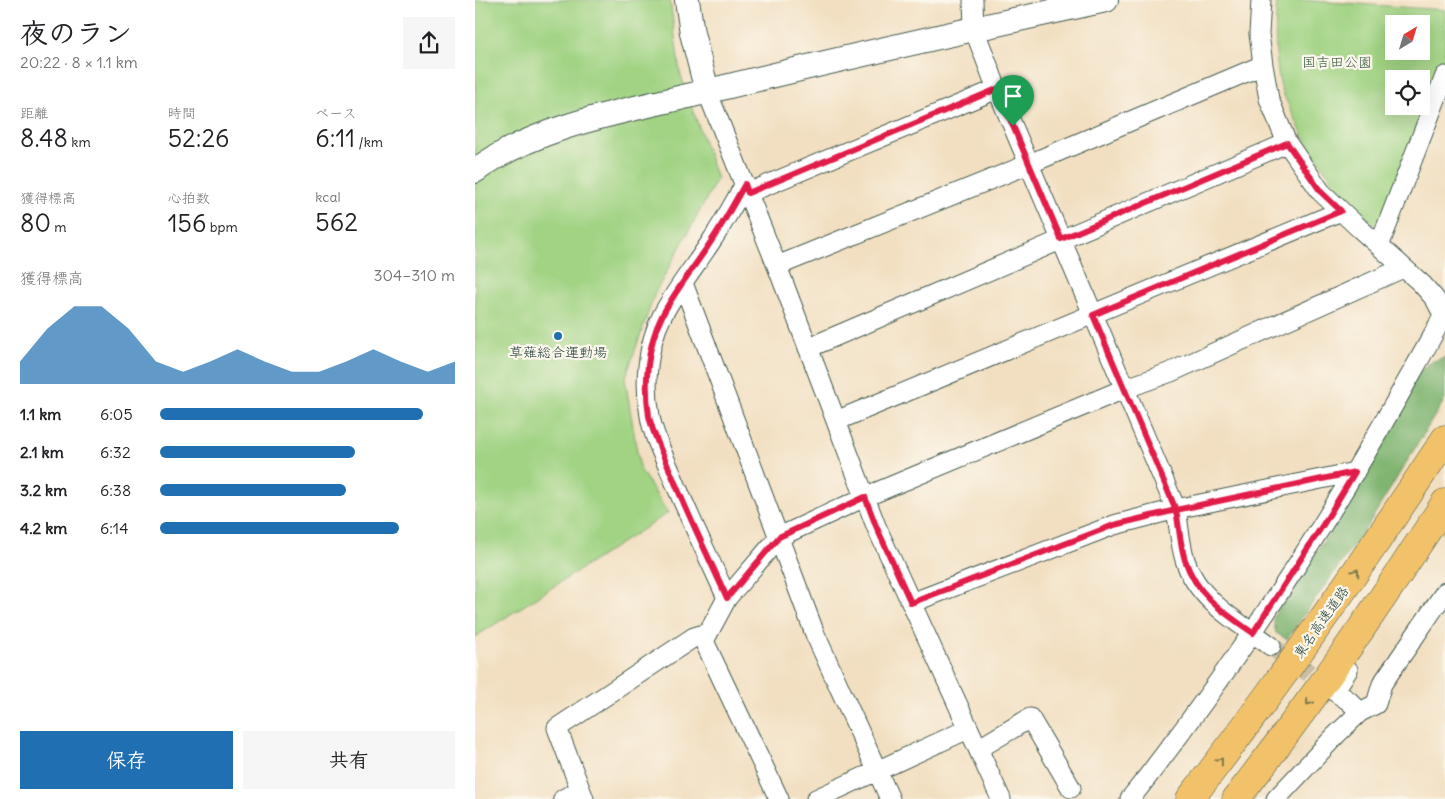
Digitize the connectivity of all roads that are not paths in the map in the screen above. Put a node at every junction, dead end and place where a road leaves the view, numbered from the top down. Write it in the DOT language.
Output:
graph roads {
  1 [pos="687,0"];
  2 [pos="973,0"];
  3 [pos="1106,0"];
  4 [pos="1261,0"];
  5 [pos="974,29"];
  6 [pos="1263,65"];
  7 [pos="1445,76"];
  8 [pos="997,89"];
  9 [pos="707,92"];
  10 [pos="1287,143"];
  11 [pos="1029,164"];
  12 [pos="475,171"];
  13 [pos="747,188"];
  14 [pos="1341,211"];
  15 [pos="1061,239"];
  16 [pos="1379,246"];
  17 [pos="777,266"];
  18 [pos="1403,268"];
  19 [pos="683,282"];
  20 [pos="1093,315"];
  21 [pos="1445,315"];
  22 [pos="808,348"];
  23 [pos="1124,389"];
  24 [pos="836,421"];
  25 [pos="1445,439"];
  26 [pos="1355,472"];
  27 [pos="865,497"];
  28 [pos="1445,503"];
  29 [pos="1176,510"];
  30 [pos="1445,523"];
  31 [pos="779,537"];
  32 [pos="1445,592"];
  33 [pos="727,598"];
  34 [pos="911,603"];
  35 [pos="707,633"];
  36 [pos="1253,633"];
  37 [pos="1271,646"];
  38 [pos="1360,712"];
  39 [pos="969,729"];
  40 [pos="978,749"];
  41 [pos="877,770"];
  42 [pos="1071,788"];
  43 [pos="582,795"];
  44 [pos="563,799"];
  45 [pos="779,799"];
  46 [pos="816,799"];
  47 [pos="890,799"];
  48 [pos="1001,799"];
  49 [pos="1130,799"];
  50 [pos="1190,799"];
  51 [pos="1236,799"];
  52 [pos="1276,799"];
  1 -- 9 [label="street"];
  2 -- 5 [label="street"];
  3 -- 5 [label="street"];
  4 -- 6 [label="street"];
  5 -- 8 [label="street"];
  5 -- 9 [label="street"];
  6 -- 10 [label="street"];
  6 -- 11 [label="street"];
  7 -- 16 [label="street"];
  8 -- 11 [label="street"];
  8 -- 13 [label="street"];
  9 -- 12 [label="street"];
  9 -- 13 [label="street"];
  10 -- 14 [label="street"];
  10 -- 15 [label="street"];
  11 -- 15 [label="street"];
  11 -- 17 [label="street"];
  13 -- 17 [label="street"];
  13 -- 19 [label="street"];
  14 -- 16 [label="street"];
  14 -- 20 [label="street"];
  15 -- 20 [label="street"];
  15 -- 22 [label="street"];
  16 -- 18 [label="street"];
  17 -- 22 [label="street"];
  18 -- 21 [label="street"];
  18 -- 23 [label="street"];
  19 -- 31 [label="street"];
  19 -- 33 [label="street"];
  20 -- 23 [label="street"];
  20 -- 24 [label="street"];
  21 -- 26 [label="street"];
  22 -- 24 [label="street"];
  23 -- 27 [label="street"];
  23 -- 29 [label="street"];
  24 -- 27 [label="street"];
  50 -- 25 [label="highway, 東名高速道路, one-way"];
  26 -- 29 [label="street"];
  26 -- 36 [label="street"];
  27 -- 31 [label="street"];
  27 -- 34 [label="street"];
  28 -- 51 [label="highway, one-way"];
  29 -- 34 [label="street"];
  29 -- 36 [label="street"];
  30 -- 38 [label="street"];
  31 -- 33 [label="street"];
  31 -- 41 [label="street"];
  32 -- 38 [label="street"];
  33 -- 35 [label="street"];
  34 -- 39 [label="street"];
  35 -- 43 [label="street"];
  35 -- 45 [label="street"];
  36 -- 37 [label="street"];
  36 -- 49 [label="street"];
  38 -- 52 [label="street"];
  39 -- 40 [label="street"];
  39 -- 41 [label="street"];
  40 -- 42 [label="street"];
  40 -- 48 [label="street"];
  41 -- 46 [label="street"];
  41 -- 47 [label="street"];
  43 -- 44 [label="street"];
}
